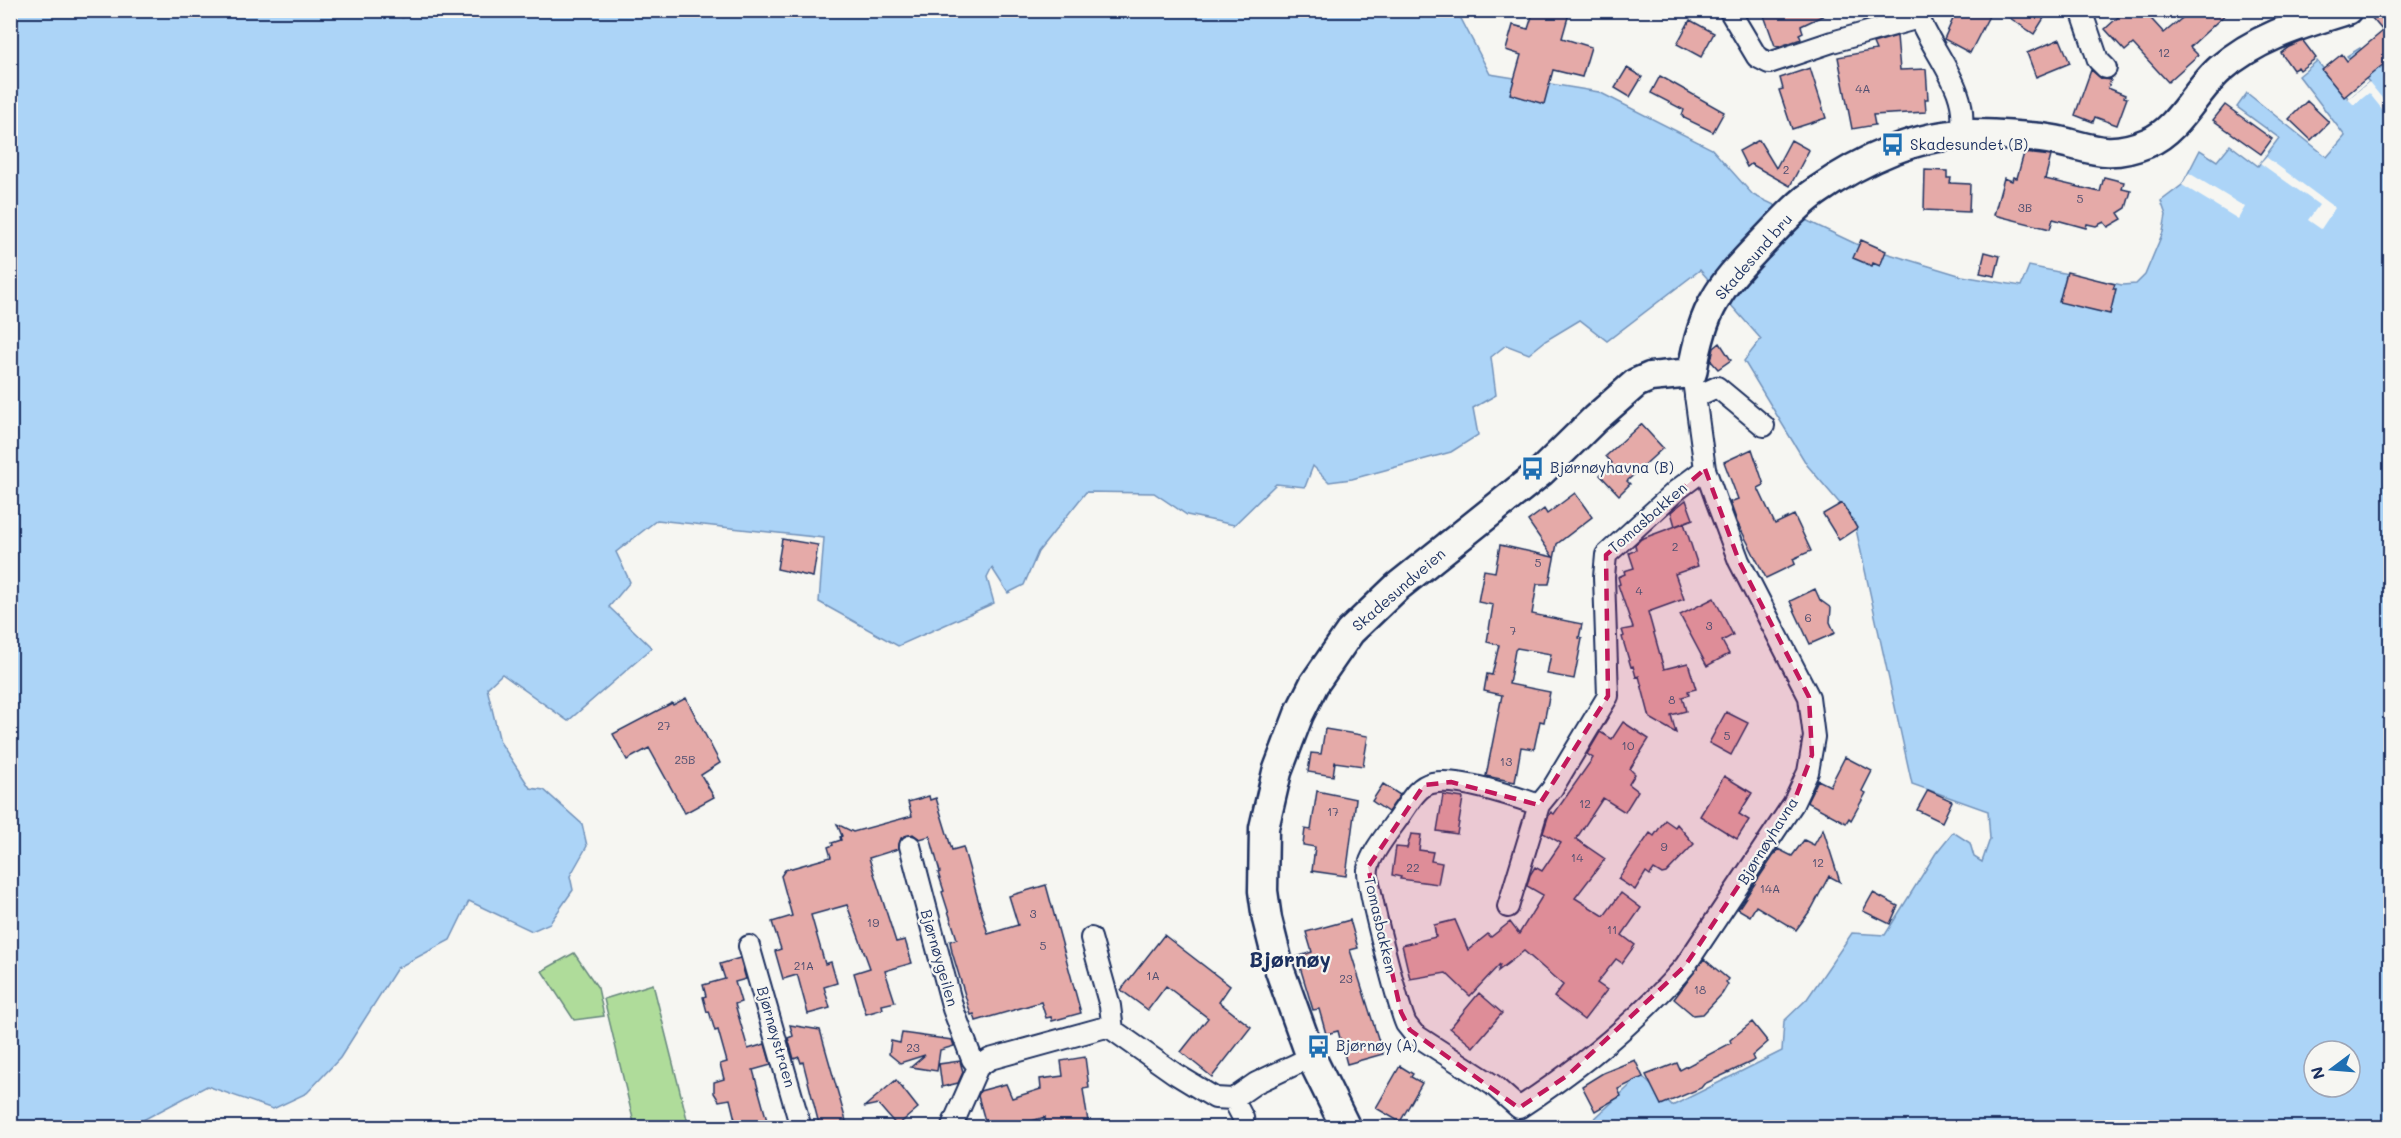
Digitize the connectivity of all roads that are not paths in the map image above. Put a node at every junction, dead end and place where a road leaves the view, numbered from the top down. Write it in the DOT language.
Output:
graph roads {
  1 [pos="1729,10"];
  2 [pos="2080,10"];
  3 [pos="2347,10"];
  4 [pos="1918,14"];
  5 [pos="2285,19"];
  6 [pos="2106,68"];
  7 [pos="1960,134"];
  8 [pos="1693,378"];
  9 [pos="1764,426"];
  10 [pos="1705,469"];
  11 [pos="1539,805"];
  12 [pos="910,846"];
  13 [pos="1509,907"];
  14 [pos="1091,938"];
  15 [pos="749,946"];
  16 [pos="1113,1030"];
  17 [pos="1311,1058"];
  18 [pos="978,1066"];
  19 [pos="1547,1088"];
  20 [pos="1233,1099"];
  21 [pos="801,1128"];
  22 [pos="951,1128"];
  23 [pos="1245,1128"];
  24 [pos="1346,1128"];
  1 -- 4 [label="street"];
  2 -- 6 [label="street"];
  3 -- 5 [label="street, Skadesund bru"];
  4 -- 7 [label="street"];
  5 -- 7 [label="street, Skadesund bru"];
  7 -- 8 [label="street, Skadesund bru"];
  8 -- 9 [label="street"];
  8 -- 10 [label="street, Bjørnøyhavna"];
  8 -- 17 [label="street, Skadesundveien"];
  10 -- 11 [label="street, Tomasbakken"];
  10 -- 19 [label="street, Bjørnøyhavna"];
  11 -- 13 [label="street, Tomasbakken"];
  11 -- 19 [label="street, Tomasbakken"];
  12 -- 18 [label="street, Bjørnøygeilen"];
  14 -- 16 [label="street"];
  15 -- 21 [label="street, Bjørnøystraen"];
  16 -- 18 [label="street"];
  16 -- 20 [label="street"];
  17 -- 20 [label="street"];
  17 -- 24 [label="street, Skadesundveien"];
  18 -- 22 [label="street"];
  20 -- 23 [label="street"];
}
